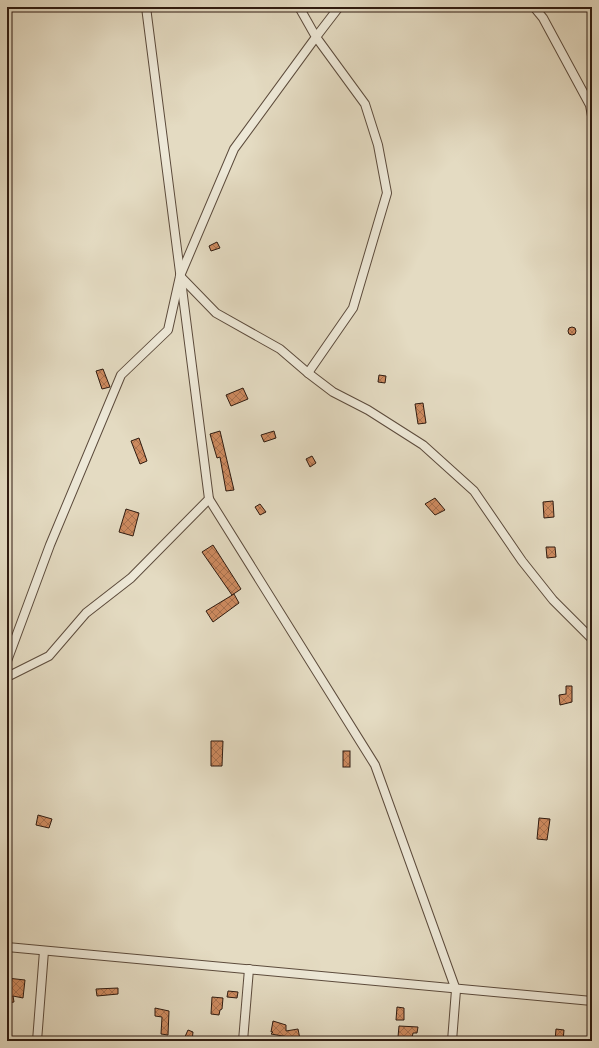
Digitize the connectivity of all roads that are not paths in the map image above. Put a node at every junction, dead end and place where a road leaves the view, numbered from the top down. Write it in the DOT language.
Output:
graph roads {
  1 [pos="146,7"];
  2 [pos="299,7"];
  3 [pos="339,7"];
  4 [pos="534,7"];
  5 [pos="316,37"];
  6 [pos="592,116"];
  7 [pos="180,276"];
  8 [pos="308,373"];
  9 [pos="209,499"];
  10 [pos="592,639"];
  11 [pos="7,661"];
  12 [pos="7,677"];
  13 [pos="7,947"];
  14 [pos="44,951"];
  15 [pos="249,969"];
  16 [pos="456,990"];
  17 [pos="592,1001"];
  18 [pos="37,1041"];
  19 [pos="243,1041"];
  20 [pos="452,1041"];
  1 -- 7 [label="street"];
  2 -- 5 [label="street"];
  3 -- 5 [label="street"];
  4 -- 6 [label="street"];
  5 -- 7 [label="street"];
  5 -- 8 [label="street"];
  7 -- 8 [label="street"];
  7 -- 9 [label="street"];
  7 -- 11 [label="street"];
  8 -- 10 [label="street"];
  9 -- 12 [label="street"];
  9 -- 16 [label="street"];
  13 -- 14 [label="street"];
  14 -- 15 [label="street"];
  14 -- 18 [label="street"];
  15 -- 16 [label="street"];
  15 -- 19 [label="street"];
  16 -- 17 [label="street"];
  16 -- 20 [label="street"];
}
